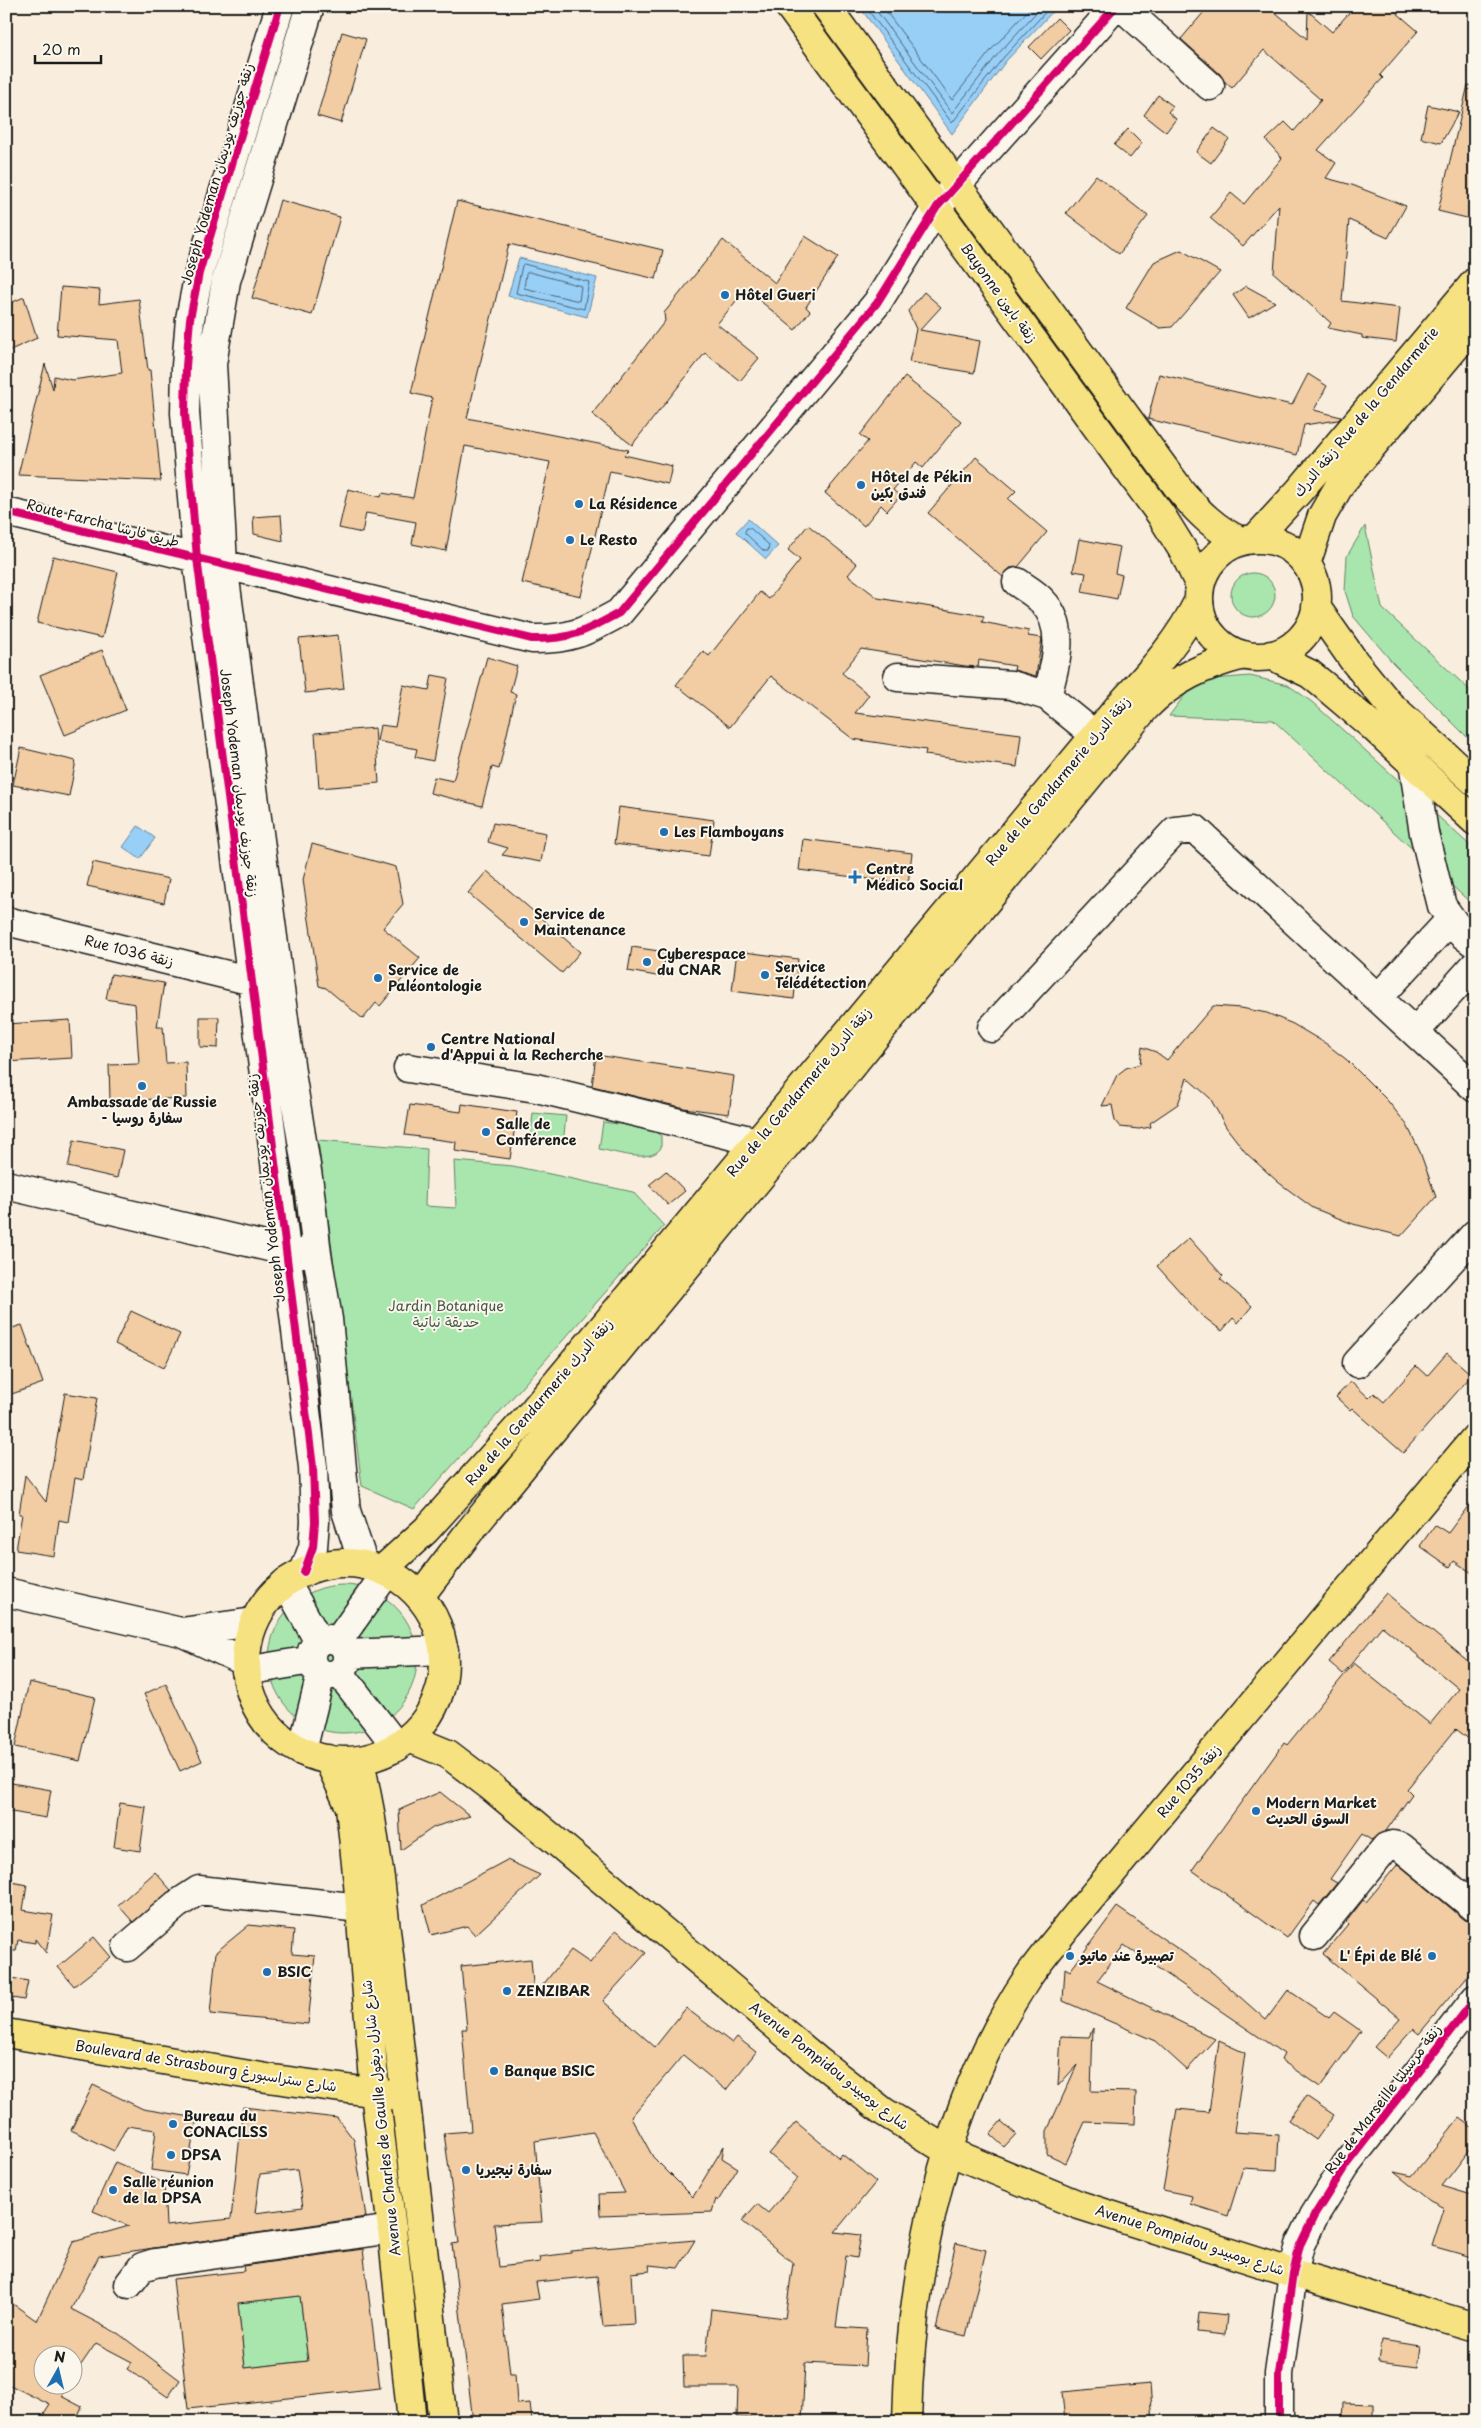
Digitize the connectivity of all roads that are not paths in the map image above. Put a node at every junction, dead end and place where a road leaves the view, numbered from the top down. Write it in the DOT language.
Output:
graph roads {
  1 [pos="280,6"];
  2 [pos="310,6"];
  3 [pos="789,6"];
  4 [pos="826,6"];
  5 [pos="1116,6"];
  6 [pos="1121,6"];
  7 [pos="1210,86"];
  8 [pos="956,185"];
  9 [pos="937,207"];
  10 [pos="1014,265"];
  11 [pos="1475,282"];
  12 [pos="991,285"];
  13 [pos="1475,324"];
  14 [pos="1060,328"];
  15 [pos="1038,346"];
  16 [pos="6,512"];
  17 [pos="1248,540"];
  18 [pos="196,558"];
  19 [pos="222,564"];
  20 [pos="1306,564"];
  21 [pos="1017,582"];
  22 [pos="1199,593"];
  23 [pos="1316,608"];
  24 [pos="1244,655"];
  25 [pos="1271,655"];
  26 [pos="898,677"];
  27 [pos="1047,696"];
  28 [pos="1095,735"];
  29 [pos="1413,763"];
  30 [pos="1475,782"];
  31 [pos="1475,821"];
  32 [pos="1451,919"];
  33 [pos="6,921"];
  34 [pos="1475,944"];
  35 [pos="1475,965"];
  36 [pos="252,981"];
  37 [pos="1378,998"];
  38 [pos="992,1028"];
  39 [pos="1415,1032"];
  40 [pos="408,1068"];
  41 [pos="1475,1088"];
  42 [pos="758,1142"];
  43 [pos="6,1185"];
  44 [pos="1475,1234"];
  45 [pos="286,1251"];
  46 [pos="316,1254"];
  47 [pos="1357,1363"];
  48 [pos="1475,1438"];
  49 [pos="378,1569"];
  50 [pos="295,1577"];
  51 [pos="6,1592"];
  52 [pos="420,1596"];
  53 [pos="254,1622"];
  54 [pos="181,1632"];
  55 [pos="444,1650"];
  56 [pos="329,1657"];
  57 [pos="246,1667"];
  58 [pos="436,1704"];
  59 [pos="403,1742"];
  60 [pos="302,1751"];
  61 [pos="448,1754"];
  62 [pos="328,1759"];
  63 [pos="360,1760"];
  64 [pos="360,1908"];
  65 [pos="1475,1908"];
  66 [pos="1314,1936"];
  67 [pos="127,1948"];
  68 [pos="1475,1999"];
  69 [pos="6,2033"];
  70 [pos="375,2093"];
  71 [pos="405,2097"];
  72 [pos="948,2151"];
  73 [pos="392,2229"];
  74 [pos="1293,2273"];
  75 [pos="129,2284"];
  76 [pos="1475,2327"];
  77 [pos="412,2422"];
  78 [pos="442,2422"];
  79 [pos="907,2422"];
  80 [pos="1279,2422"];
  1 -- 18 [label="street, Joseph Yodeman زنقة جوزيف يوديمان"];
  2 -- 19 [label="street, Joseph Yodeman زنقة جوزيف يوديمان"];
  3 -- 9 [label="main road, Bayonne زنقة بايون"];
  4 -- 8 [label="main road, Bayonne زنقة بايون"];
  5 -- 8 [label="street, Route Farcha طريق فارشا"];
  6 -- 7 [label="street"];
  8 -- 9 [label="street, Route Farcha طريق فارشا"];
  8 -- 10 [label="main road, Bayonne زنقة بايون"];
  9 -- 12 [label="main road, Bayonne زنقة بايون"];
  9 -- 19 [label="street, Route Farcha طريق فارشا"];
  10 -- 12 [label="main road"];
  10 -- 14 [label="main road, Bayonne زنقة بايون"];
  11 -- 17 [label="main road, زنقة الدرك Rue de la Gendarmerie"];
  12 -- 15 [label="main road, Bayonne زنقة بايون"];
  13 -- 20 [label="main road, زنقة الدرك Rue de la Gendarmerie"];
  14 -- 15 [label="main road"];
  14 -- 17 [label="main road, Bayonne زنقة بايون"];
  15 -- 22 [label="main road, Bayonne زنقة بايون"];
  16 -- 18 [label="street, Route Farcha طريق فارشا"];
  17 -- 20 [label="main road"];
  17 -- 22 [label="main road"];
  18 -- 19 [label="street, Route Farcha طريق فارشا"];
  18 -- 36 [label="street, Joseph Yodeman زنقة جوزيف يوديمان"];
  19 -- 46 [label="street, Joseph Yodeman زنقة جوزيف يوديمان"];
  20 -- 23 [label="main road"];
  21 -- 27 [label="street"];
  22 -- 24 [label="main road"];
  22 -- 28 [label="main road, Rue de la Gendarmerie زنقة الدرك"];
  23 -- 25 [label="main road"];
  23 -- 30 [label="main road"];
  24 -- 25 [label="main road"];
  24 -- 52 [label="main road, Rue de la Gendarmerie زنقة الدرك"];
  25 -- 29 [label="main road"];
  26 -- 27 [label="street"];
  27 -- 28 [label="street"];
  28 -- 42 [label="main road, Rue de la Gendarmerie زنقة الدرك"];
  29 -- 31 [label="main road"];
  29 -- 32 [label="street"];
  32 -- 34 [label="street"];
  32 -- 37 [label="street"];
  33 -- 36 [label="street, Rue 1036 زنقة"];
  35 -- 39 [label="street"];
  36 -- 45 [label="street, Joseph Yodeman زنقة جوزيف يوديمان"];
  37 -- 38 [label="street"];
  37 -- 39 [label="street"];
  39 -- 41 [label="street"];
  40 -- 42 [label="street"];
  42 -- 49 [label="main road, Rue de la Gendarmerie زنقة الدرك"];
  43 -- 45 [label="street"];
  44 -- 47 [label="street"];
  45 -- 46 [label="street"];
  45 -- 50 [label="street, Joseph Yodeman زنقة جوزيف يوديمان"];
  46 -- 49 [label="street, Joseph Yodeman زنقة جوزيف يوديمان"];
  48 -- 72 [label="main road, Rue 1035 زنقة"];
  49 -- 50 [label="main road"];
  49 -- 52 [label="main road"];
  49 -- 56 [label="street"];
  50 -- 53 [label="main road"];
  50 -- 56 [label="street"];
  51 -- 54 [label="street"];
  52 -- 55 [label="main road"];
  53 -- 54 [label="street"];
  53 -- 57 [label="main road"];
  54 -- 57 [label="street"];
  55 -- 56 [label="street"];
  55 -- 58 [label="main road"];
  56 -- 57 [label="street"];
  56 -- 59 [label="street"];
  56 -- 60 [label="street"];
  57 -- 60 [label="main road"];
  58 -- 59 [label="main road"];
  58 -- 61 [label="main road"];
  59 -- 61 [label="main road, Avenue Pompidou شارع بومبيدو"];
  59 -- 63 [label="main road"];
  60 -- 62 [label="main road"];
  61 -- 72 [label="main road, Avenue Pompidou شارع بومبيدو"];
  62 -- 63 [label="main road"];
  62 -- 64 [label="main road, Avenue Charles de Gaulle شارع شارل ديغول"];
  63 -- 71 [label="main road, Avenue Charles de Gaulle شارع شارل ديغول"];
  64 -- 67 [label="street"];
  64 -- 70 [label="main road, Avenue Charles de Gaulle شارع شارل ديغول"];
  65 -- 66 [label="street"];
  68 -- 74 [label="street, Rue de Marseille زنقة مرسيليا"];
  69 -- 70 [label="main road, Boulevard de Strasbourg شارع ستراسبورغ"];
  70 -- 71 [label="main road, Boulevard de Strasbourg شارع ستراسبورغ"];
  70 -- 73 [label="main road, Avenue Charles de Gaulle شارع شارل ديغول"];
  71 -- 78 [label="main road, Avenue Charles de Gaulle شارع شارل ديغول"];
  72 -- 74 [label="main road, Avenue Pompidou شارع بومبيدو"];
  72 -- 79 [label="main road, Rue 1035 زنقة"];
  73 -- 75 [label="street"];
  73 -- 77 [label="main road, Avenue Charles de Gaulle شارع شارل ديغول"];
  74 -- 76 [label="main road, Avenue Pompidou شارع بومبيدو"];
  74 -- 80 [label="street, Rue de Marseille زنقة مرسيليا"];
}
